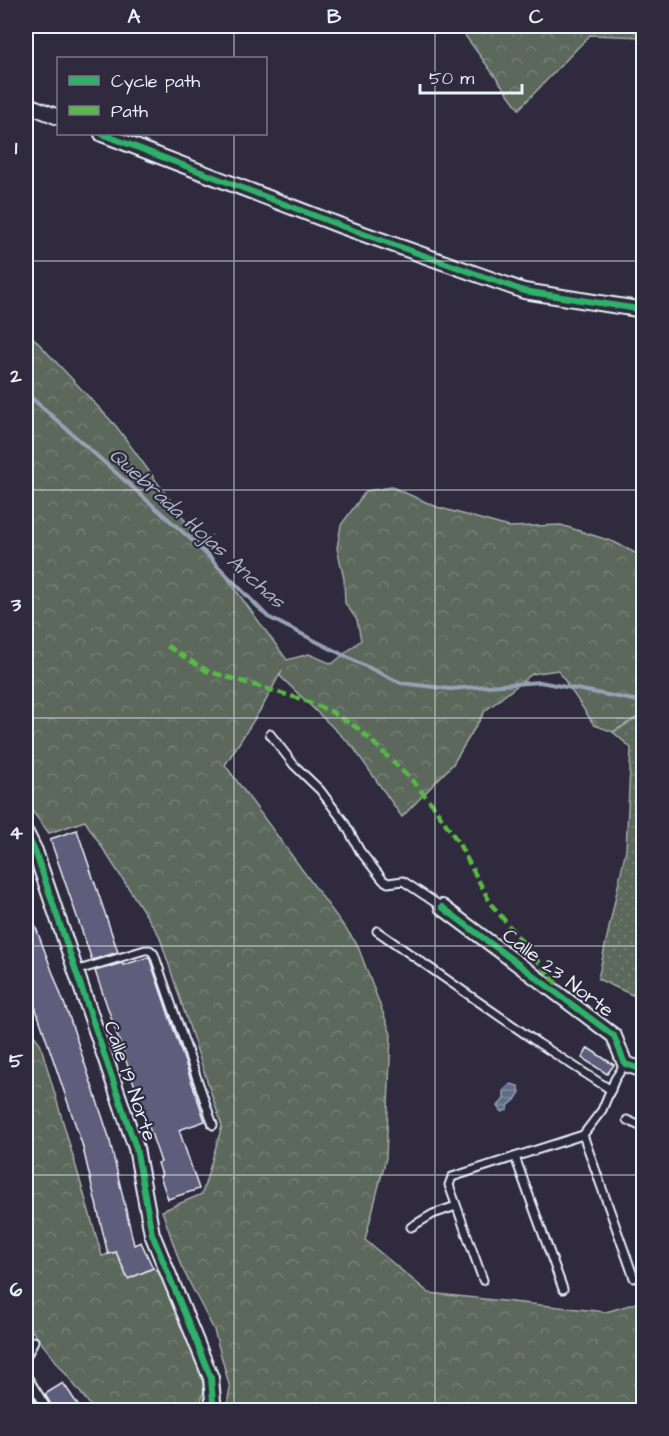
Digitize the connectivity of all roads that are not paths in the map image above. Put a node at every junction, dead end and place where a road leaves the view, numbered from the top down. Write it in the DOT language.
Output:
graph roads {
  1 [pos="26,104"];
  2 [pos="57,117"];
  3 [pos="105,135"];
  4 [pos="644,310"];
  5 [pos="270,734"];
  6 [pos="26,833"];
  7 [pos="442,907"];
  8 [pos="377,931"];
  9 [pos="75,972"];
  10 [pos="625,1064"];
  11 [pos="644,1070"];
  12 [pos="611,1090"];
  13 [pos="627,1120"];
  14 [pos="213,1125"];
  15 [pos="644,1128"];
  16 [pos="583,1135"];
  17 [pos="515,1157"];
  18 [pos="456,1206"];
  19 [pos="411,1227"];
  20 [pos="634,1278"];
  21 [pos="483,1280"];
  22 [pos="563,1289"];
  23 [pos="34,1341"];
  24 [pos="26,1356"];
  25 [pos="26,1375"];
  26 [pos="48,1410"];
  27 [pos="212,1410"];
  1 -- 2 [label="street"];
  3 -- 4 [label="street"];
  5 -- 7 [label="lane"];
  6 -- 9 [label="street, Calle 19 Norte"];
  7 -- 10 [label="street, Calle 23 Norte"];
  8 -- 12 [label="lane"];
  9 -- 14 [label="lane"];
  9 -- 27 [label="street, Calle 19 Norte"];
  10 -- 11 [label="street"];
  10 -- 12 [label="lane"];
  12 -- 16 [label="lane"];
  13 -- 15 [label="lane"];
  16 -- 17 [label="lane"];
  16 -- 20 [label="lane"];
  17 -- 18 [label="lane"];
  17 -- 22 [label="lane"];
  18 -- 19 [label="lane"];
  18 -- 21 [label="lane"];
  23 -- 24 [label="lane"];
  25 -- 26 [label="lane"];
}
